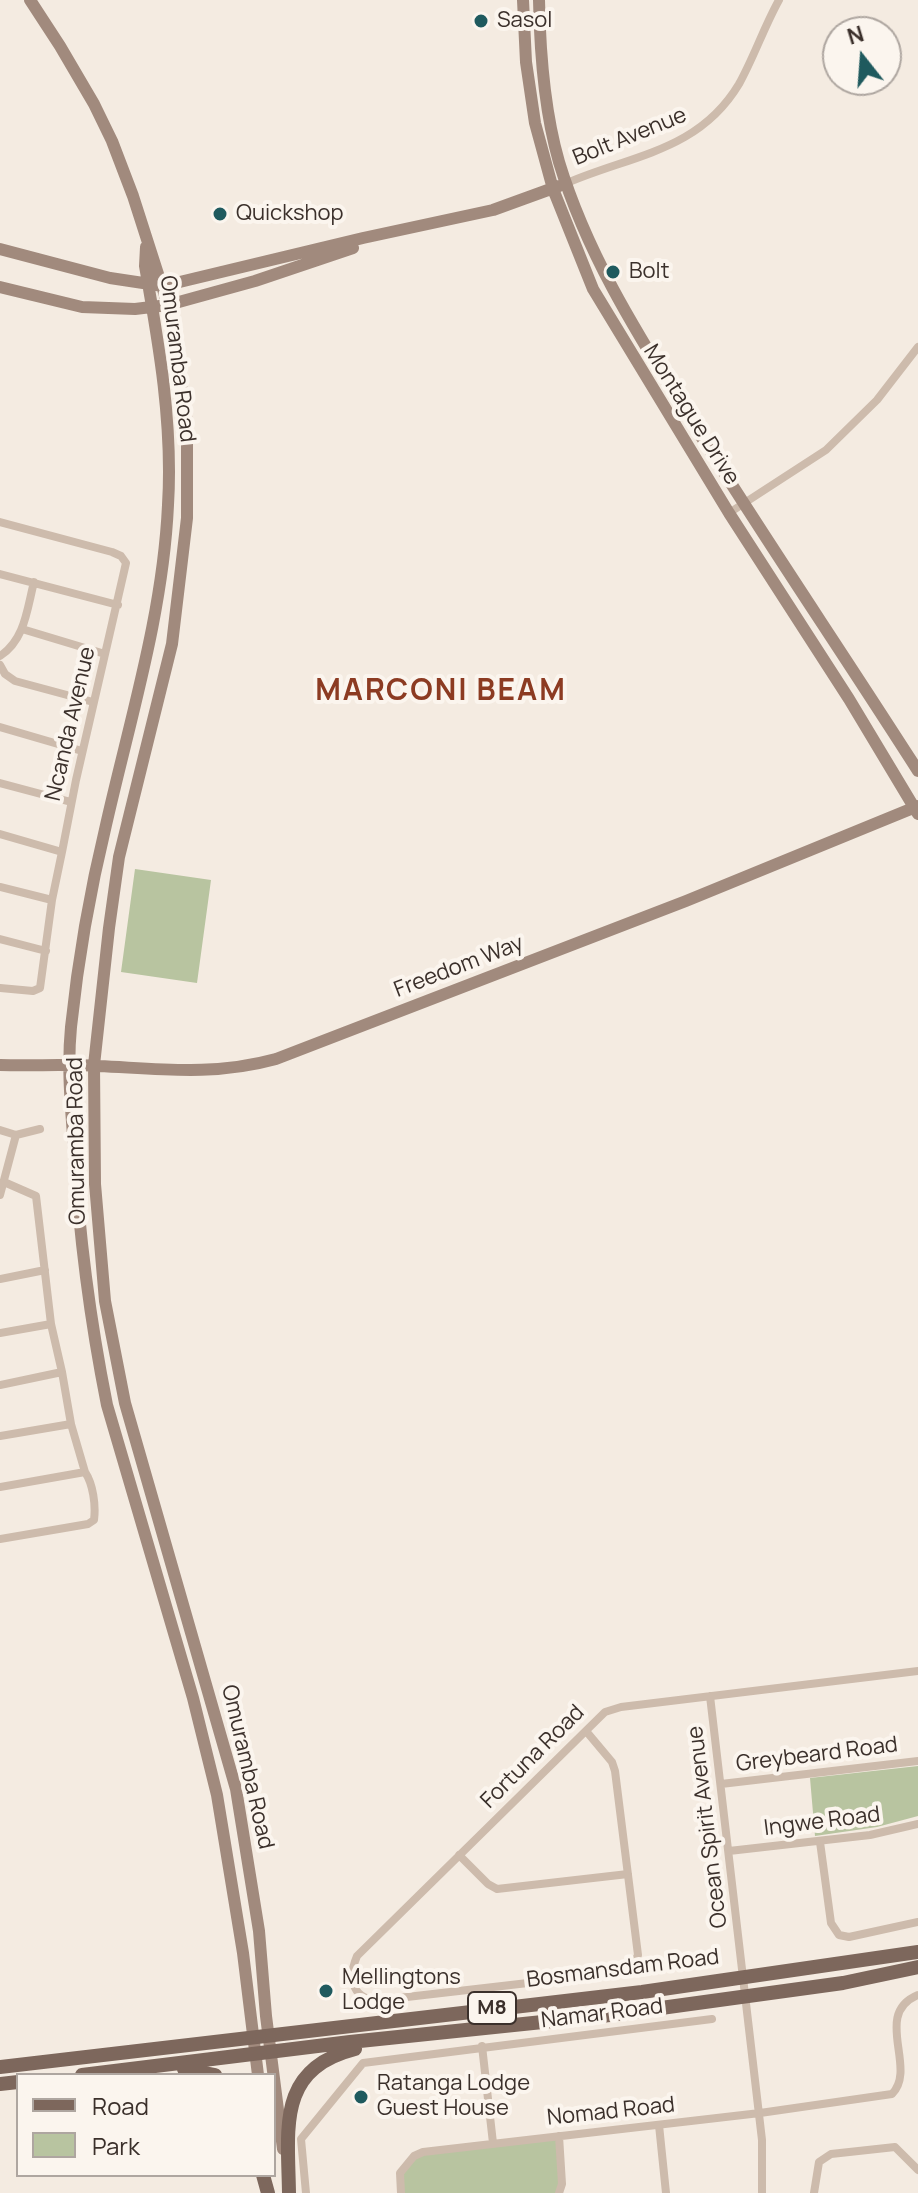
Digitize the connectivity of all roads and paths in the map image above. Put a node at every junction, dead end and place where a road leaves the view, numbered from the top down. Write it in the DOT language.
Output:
graph roads {
  1 [pos="30,0"];
  2 [pos="523,0"];
  3 [pos="539,0"];
  4 [pos="779,0"];
  5 [pos="567,183"];
  6 [pos="553,189"];
  7 [pos="437,223"];
  8 [pos="146,240"];
  9 [pos="0,249"];
  10 [pos="149,286"];
  11 [pos="163,286"];
  12 [pos="0,287"];
  13 [pos="168,305"];
  14 [pos="151,307"];
  15 [pos="918,347"];
  16 [pos="743,504"];
  17 [pos="729,513"];
  18 [pos="0,522"];
  19 [pos="0,574"];
  20 [pos="34,582"];
  21 [pos="118,605"];
  22 [pos="22,629"];
  23 [pos="105,654"];
  24 [pos="0,656"];
  25 [pos="0,665"];
  26 [pos="93,702"];
  27 [pos="0,727"];
  28 [pos="82,751"];
  29 [pos="918,771"];
  30 [pos="0,783"];
  31 [pos="71,802"];
  32 [pos="917,809"];
  33 [pos="0,834"];
  34 [pos="62,852"];
  35 [pos="0,887"];
  36 [pos="52,900"];
  37 [pos="0,939"];
  38 [pos="46,951"];
  39 [pos="0,988"];
  40 [pos="0,1065"];
  41 [pos="94,1065"];
  42 [pos="69,1066"];
  43 [pos="40,1129"];
  44 [pos="0,1130"];
  45 [pos="16,1135"];
  46 [pos="4,1182"];
  47 [pos="0,1195"];
  48 [pos="45,1270"];
  49 [pos="0,1279"];
  50 [pos="51,1324"];
  51 [pos="0,1333"];
  52 [pos="62,1372"];
  53 [pos="0,1385"];
  54 [pos="71,1424"];
  55 [pos="0,1436"];
  56 [pos="85,1472"];
  57 [pos="0,1487"];
  58 [pos="0,1539"];
  59 [pos="918,1671"];
  60 [pos="710,1696"];
  61 [pos="586,1731"];
  62 [pos="918,1761"];
  63 [pos="721,1784"];
  64 [pos="918,1824"];
  65 [pos="820,1842"];
  66 [pos="729,1851"];
  67 [pos="459,1855"];
  68 [pos="628,1874"];
  69 [pos="918,1922"];
  70 [pos="918,1952"];
  71 [pos="918,1967"];
  72 [pos="743,1976"];
  73 [pos="918,1995"];
  74 [pos="745,1996"];
  75 [pos="712,2019"];
  76 [pos="269,2035"];
  77 [pos="254,2037"];
  78 [pos="394,2038"];
  79 [pos="482,2046"];
  80 [pos="271,2052"];
  81 [pos="256,2054"];
  82 [pos="0,2067"];
  83 [pos="143,2068"];
  84 [pos="99,2073"];
  85 [pos="206,2073"];
  86 [pos="258,2073"];
  87 [pos="274,2073"];
  88 [pos="276,2091"];
  89 [pos="760,2113"];
  90 [pos="659,2125"];
  91 [pos="559,2136"];
  92 [pos="493,2143"];
  93 [pos="918,2170"];
  94 [pos="289,2193"];
  95 [pos="306,2193"];
  96 [pos="401,2193"];
  97 [pos="559,2193"];
  98 [pos="666,2193"];
  99 [pos="762,2193"];
  100 [pos="814,2193"];
  1 -- 8 [label="main road, Omuramba Road"];
  2 -- 6 [label="main road, Montague Drive"];
  3 -- 5 [label="main road, Montague Drive"];
  4 -- 5 [label="street, Bolt Avenue"];
  5 -- 6 [label="main road"];
  5 -- 16 [label="main road, Montague Drive"];
  6 -- 7 [label="main road"];
  6 -- 17 [label="main road, Montague Drive"];
  7 -- 11 [label="main road"];
  7 -- 13 [label="main road"];
  8 -- 10 [label="main road, Omuramba Road"];
  8 -- 11 [label="main road, Omuramba Road"];
  9 -- 10 [label="main road"];
  10 -- 11 [label="main road"];
  10 -- 14 [label="main road, Omuramba Road"];
  11 -- 13 [label="main road, Omuramba Road"];
  12 -- 14 [label="main road"];
  13 -- 14 [label="main road"];
  13 -- 41 [label="main road, Omuramba Road"];
  14 -- 42 [label="main road, Omuramba Road"];
  15 -- 16 [label="street"];
  16 -- 17 [label="street"];
  16 -- 29 [label="main road, Montague Drive"];
  17 -- 32 [label="main road, Montague Drive"];
  18 -- 21 [label="street, Ncanda Avenue"];
  19 -- 20 [label="street"];
  20 -- 21 [label="street"];
  20 -- 22 [label="street"];
  21 -- 23 [label="street, Ncanda Avenue"];
  22 -- 23 [label="street"];
  22 -- 24 [label="street"];
  23 -- 26 [label="street, Ncanda Avenue"];
  25 -- 26 [label="street"];
  26 -- 28 [label="street, Ncanda Avenue"];
  27 -- 28 [label="street"];
  28 -- 31 [label="street, Ncanda Avenue"];
  30 -- 31 [label="street"];
  31 -- 34 [label="street, Ncanda Avenue"];
  32 -- 41 [label="main road, Freedom Way"];
  33 -- 34 [label="street"];
  34 -- 36 [label="street, Ncanda Avenue"];
  35 -- 36 [label="street"];
  36 -- 38 [label="street, Ncanda Avenue"];
  37 -- 38 [label="street"];
  38 -- 39 [label="street, Ncanda Avenue"];
  40 -- 42 [label="main road, Freedom Way"];
  41 -- 42 [label="main road, Freedom Way"];
  41 -- 76 [label="main road, Omuramba Road"];
  42 -- 77 [label="main road, Omuramba Road"];
  43 -- 45 [label="street"];
  44 -- 45 [label="street"];
  45 -- 46 [label="street"];
  46 -- 47 [label="street"];
  46 -- 48 [label="street"];
  48 -- 49 [label="street"];
  48 -- 50 [label="street"];
  50 -- 51 [label="street"];
  50 -- 52 [label="street"];
  52 -- 53 [label="street"];
  52 -- 54 [label="street"];
  54 -- 55 [label="street"];
  54 -- 56 [label="street"];
  56 -- 57 [label="street"];
  56 -- 58 [label="street"];
  59 -- 60 [label="street, Fortuna Road"];
  60 -- 61 [label="street, Fortuna Road"];
  60 -- 63 [label="street, Ocean Spirit Avenue"];
  61 -- 67 [label="street, Fortuna Road"];
  61 -- 68 [label="street"];
  62 -- 63 [label="street, Greybeard Road"];
  63 -- 66 [label="street, Ocean Spirit Avenue"];
  64 -- 65 [label="street, Ingwe Road"];
  65 -- 66 [label="street, Ingwe Road"];
  65 -- 69 [label="street"];
  66 -- 72 [label="street, Ocean Spirit Avenue"];
  67 -- 68 [label="street"];
  67 -- 68 [label="street, Fortuna Road"];
  70 -- 72 [label="main road, Bosmansdam Road / M8"];
  71 -- 74 [label="main road, Bosmansdam Road / M8"];
  72 -- 74 [label="street, Ocean Spirit Avenue"];
  72 -- 76 [label="main road, Bosmansdam Road / M8"];
  73 -- 89 [label="street, Nomad Road"];
  74 -- 78 [label="main road, Bosmansdam Road / M8"];
  74 -- 89 [label="street, Ocean Spirit Avenue"];
  75 -- 79 [label="street, Namar Road"];
  76 -- 77 [label="main road, Bosmansdam Road / M8"];
  76 -- 80 [label="main road, Omuramba Road"];
  77 -- 81 [label="main road, Omuramba Road"];
  77 -- 82 [label="main road, Bosmansdam Road / M8"];
  78 -- 80 [label="main road, Bosmansdam Road / M8"];
  78 -- 94 [label="main road"];
  79 -- 92 [label="street"];
  79 -- 95 [label="street, Namar Road"];
  80 -- 81 [label="main road, Bosmansdam Road / M8"];
  80 -- 87 [label="main road, Omuramba Road"];
  81 -- 83 [label="main road, Bosmansdam Road / M8"];
  81 -- 86 [label="main road, Omuramba Road"];
  83 -- 84 [label="main road, Bosmansdam Road / M8"];
  83 -- 85 [label="main road"];
  88 -- 94 [label="main road, Omuramba Road"];
  89 -- 90 [label="street, Nomad Road"];
  89 -- 99 [label="street, Ocean Spirit Avenue"];
  90 -- 91 [label="street, Nomad Road"];
  90 -- 98 [label="street"];
  91 -- 92 [label="street, Nomad Road"];
  91 -- 97 [label="street"];
  92 -- 96 [label="street, Nomad Road"];
  93 -- 100 [label="street"];
}
